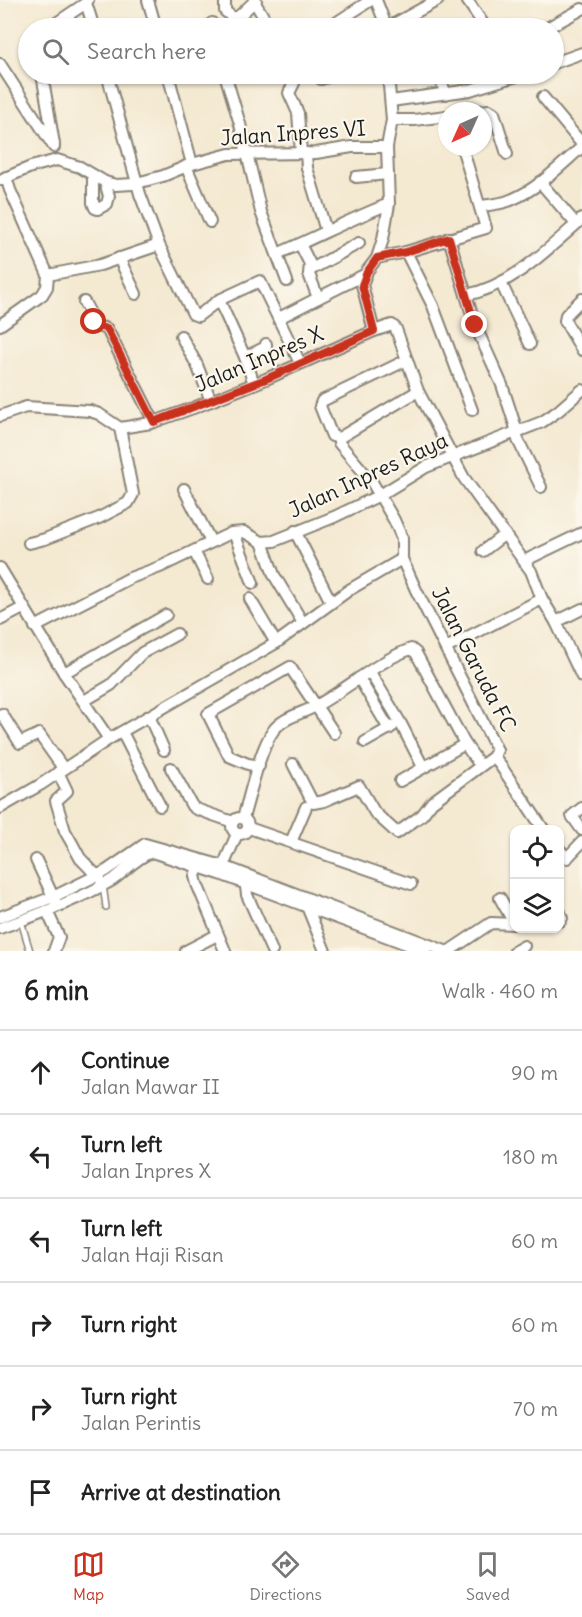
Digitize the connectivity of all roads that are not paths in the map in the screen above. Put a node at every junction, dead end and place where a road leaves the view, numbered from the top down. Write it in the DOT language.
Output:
graph roads {
  1 [pos="148,0"];
  2 [pos="225,0"];
  3 [pos="374,0"];
  4 [pos="438,0"];
  5 [pos="467,0"];
  6 [pos="87,1"];
  7 [pos="255,1"];
  8 [pos="582,9"];
  9 [pos="64,18"];
  10 [pos="91,18"];
  11 [pos="153,18"];
  12 [pos="264,18"];
  13 [pos="344,18"];
  14 [pos="382,18"];
  15 [pos="405,18"];
  16 [pos="479,18"];
  17 [pos="564,19"];
  18 [pos="582,53"];
  19 [pos="564,59"];
  20 [pos="0,64"];
  21 [pos="44,84"];
  22 [pos="110,84"];
  23 [pos="170,84"];
  24 [pos="228,84"];
  25 [pos="294,84"];
  26 [pos="389,84"];
  27 [pos="442,84"];
  28 [pos="488,84"];
  29 [pos="446,94"];
  30 [pos="543,97"];
  31 [pos="391,101"];
  32 [pos="492,112"];
  33 [pos="438,117"];
  34 [pos="392,120"];
  35 [pos="582,145"];
  36 [pos="54,147"];
  37 [pos="387,147"];
  38 [pos="245,153"];
  39 [pos="303,153"];
  40 [pos="507,154"];
  41 [pos="465,156"];
  42 [pos="57,160"];
  43 [pos="189,165"];
  44 [pos="388,174"];
  45 [pos="93,175"];
  46 [pos="356,177"];
  47 [pos="2,178"];
  48 [pos="105,182"];
  49 [pos="540,182"];
  50 [pos="139,183"];
  51 [pos="389,204"];
  52 [pos="480,207"];
  53 [pos="579,221"];
  54 [pos="210,222"];
  55 [pos="326,231"];
  56 [pos="449,238"];
  57 [pos="359,243"];
  58 [pos="300,244"];
  59 [pos="159,245"];
  60 [pos="406,252"];
  61 [pos="277,254"];
  62 [pos="119,258"];
  63 [pos="377,258"];
  64 [pos="310,270"];
  65 [pos="366,274"];
  66 [pos="48,275"];
  67 [pos="287,281"];
  68 [pos="501,284"];
  69 [pos="136,294"];
  70 [pos="466,296"];
  71 [pos="318,298"];
  72 [pos="582,299"];
  73 [pos="219,300"];
  74 [pos="84,302"];
  75 [pos="279,318"];
  76 [pos="0,325"];
  77 [pos="374,331"];
  78 [pos="182,336"];
  79 [pos="266,345"];
  80 [pos="530,345"];
  81 [pos="582,350"];
  82 [pos="245,357"];
  83 [pos="407,360"];
  84 [pos="300,363"];
  85 [pos="254,384"];
  86 [pos="582,390"];
  87 [pos="418,391"];
  88 [pos="211,401"];
  89 [pos="472,410"];
  90 [pos="0,416"];
  91 [pos="154,422"];
  92 [pos="120,428"];
  93 [pos="517,431"];
  94 [pos="339,438"];
  95 [pos="453,457"];
  96 [pos="541,488"];
  97 [pos="184,489"];
  98 [pos="380,495"];
  99 [pos="295,531"];
  100 [pos="234,533"];
  101 [pos="582,533"];
  102 [pos="505,534"];
  103 [pos="211,542"];
  104 [pos="262,542"];
  105 [pos="28,543"];
  106 [pos="194,551"];
  107 [pos="483,551"];
  108 [pos="402,559"];
  109 [pos="524,561"];
  110 [pos="0,568"];
  111 [pos="208,579"];
  112 [pos="253,583"];
  113 [pos="542,598"];
  114 [pos="250,599"];
  115 [pos="331,602"];
  116 [pos="23,608"];
  117 [pos="582,609"];
  118 [pos="166,615"];
  119 [pos="0,620"];
  120 [pos="556,622"];
  121 [pos="303,623"];
  122 [pos="35,627"];
  123 [pos="177,634"];
  124 [pos="276,643"];
  125 [pos="446,648"];
  126 [pos="64,672"];
  127 [pos="370,672"];
  128 [pos="582,677"];
  129 [pos="358,678"];
  130 [pos="84,701"];
  131 [pos="315,706"];
  132 [pos="1,715"];
  133 [pos="149,716"];
  134 [pos="400,722"];
  135 [pos="389,729"];
  136 [pos="122,732"];
  137 [pos="334,733"];
  138 [pos="109,739"];
  139 [pos="365,742"];
  140 [pos="465,744"];
  141 [pos="164,750"];
  142 [pos="494,756"];
  143 [pos="477,761"];
  144 [pos="293,764"];
  145 [pos="259,766"];
  146 [pos="423,767"];
  147 [pos="171,768"];
  148 [pos="61,770"];
  149 [pos="399,781"];
  150 [pos="160,806"];
  151 [pos="306,807"];
  152 [pos="0,808"];
  153 [pos="582,808"];
  154 [pos="241,823"];
  155 [pos="541,825"];
  156 [pos="582,830"];
  157 [pos="291,842"];
  158 [pos="582,842"];
  159 [pos="564,855"];
  160 [pos="36,860"];
  161 [pos="199,862"];
  162 [pos="222,870"];
  163 [pos="245,878"];
  164 [pos="101,880"];
  165 [pos="411,884"];
  166 [pos="500,898"];
  167 [pos="305,901"];
  168 [pos="52,905"];
  169 [pos="106,907"];
  170 [pos="510,916"];
  171 [pos="0,917"];
  172 [pos="21,920"];
  173 [pos="510,923"];
  174 [pos="0,928"];
  175 [pos="217,936"];
  176 [pos="30,951"];
  177 [pos="54,951"];
  178 [pos="186,951"];
  179 [pos="225,951"];
  180 [pos="272,951"];
  181 [pos="325,951"];
  182 [pos="425,951"];
  183 [pos="447,951"];
  1 -- 11 [label="street"];
  2 -- 7 [label="street"];
  3 -- 13 [label="street"];
  3 -- 14 [label="street"];
  4 -- 15 [label="street"];
  5 -- 16 [label="street"];
  6 -- 9 [label="street"];
  6 -- 10 [label="street"];
  7 -- 12 [label="street"];
  8 -- 17 [label="street"];
  18 -- 19 [label="street"];
  20 -- 36 [label="street"];
  21 -- 36 [label="street"];
  22 -- 50 [label="street"];
  23 -- 43 [label="street"];
  24 -- 38 [label="street"];
  25 -- 39 [label="street"];
  26 -- 31 [label="street"];
  27 -- 29 [label="street"];
  28 -- 29 [label="street"];
  29 -- 31 [label="street"];
  30 -- 35 [label="street"];
  31 -- 34 [label="street"];
  32 -- 40 [label="street"];
  33 -- 34 [label="street"];
  34 -- 37 [label="street"];
  35 -- 49 [label="street"];
  36 -- 42 [label="street"];
  37 -- 39 [label="street, Jalan Inpres VI"];
  37 -- 44 [label="street"];
  38 -- 39 [label="street, Jalan Inpres VI"];
  38 -- 43 [label="street, Jalan Inpres VI"];
  38 -- 61 [label="street"];
  39 -- 55 [label="street"];
  41 -- 52 [label="street"];
  42 -- 45 [label="street, Jalan Inpres VI"];
  42 -- 47 [label="street"];
  43 -- 50 [label="street, Jalan Inpres VI"];
  43 -- 54 [label="street"];
  44 -- 46 [label="street"];
  44 -- 51 [label="street"];
  45 -- 48 [label="street, Jalan Inpres VI"];
  45 -- 48 [label="street"];
  47 -- 66 [label="street"];
  48 -- 50 [label="street, Jalan Inpres VI"];
  49 -- 52 [label="street"];
  49 -- 53 [label="street"];
  50 -- 59 [label="street"];
  51 -- 55 [label="street"];
  51 -- 63 [label="street"];
  52 -- 56 [label="street"];
  53 -- 68 [label="street"];
  55 -- 58 [label="street"];
  56 -- 60 [label="street"];
  56 -- 70 [label="street"];
  57 -- 64 [label="street"];
  58 -- 61 [label="street"];
  58 -- 64 [label="street"];
  59 -- 62 [label="street"];
  59 -- 73 [label="street"];
  60 -- 63 [label="street"];
  60 -- 89 [label="street"];
  61 -- 67 [label="street"];
  62 -- 66 [label="street"];
  62 -- 69 [label="street"];
  63 -- 65 [label="street"];
  64 -- 71 [label="street"];
  65 -- 71 [label="street"];
  65 -- 77 [label="street"];
  66 -- 76 [label="street"];
  68 -- 70 [label="street"];
  68 -- 80 [label="street"];
  70 -- 93 [label="street"];
  71 -- 75 [label="street"];
  72 -- 81 [label="street"];
  73 -- 75 [label="street"];
  73 -- 82 [label="street"];
  74 -- 91 [label="street"];
  75 -- 84 [label="street"];
  77 -- 83 [label="street"];
  77 -- 84 [label="street, Jalan Inpres X"];
  78 -- 88 [label="street"];
  79 -- 82 [label="street"];
  82 -- 85 [label="street"];
  83 -- 87 [label="street"];
  83 -- 94 [label="street, Jalan Garuda FC"];
  84 -- 85 [label="street, Jalan Inpres X"];
  85 -- 88 [label="street, Jalan Inpres X"];
  86 -- 93 [label="street, Jalan Inpres Raya"];
  87 -- 94 [label="street"];
  87 -- 95 [label="street"];
  88 -- 91 [label="street, Jalan Inpres X"];
  90 -- 92 [label="street"];
  91 -- 92 [label="street, Jalan Inpres X"];
  92 -- 105 [label="street"];
  93 -- 95 [label="street, Jalan Inpres Raya"];
  93 -- 96 [label="street"];
  94 -- 98 [label="street, Jalan Garuda FC"];
  95 -- 98 [label="street, Jalan Inpres Raya"];
  95 -- 102 [label="street"];
  97 -- 103 [label="street"];
  98 -- 99 [label="street, Jalan Inpres Raya"];
  98 -- 108 [label="street, Jalan Garuda FC"];
  99 -- 104 [label="street, Jalan Inpres Raya"];
  99 -- 115 [label="street"];
  100 -- 103 [label="street"];
  100 -- 104 [label="street"];
  100 -- 112 [label="street"];
  101 -- 109 [label="street"];
  102 -- 107 [label="street"];
  102 -- 109 [label="street"];
  103 -- 106 [label="street"];
  104 -- 121 [label="street"];
  106 -- 111 [label="street"];
  106 -- 122 [label="street"];
  108 -- 115 [label="street"];
  108 -- 125 [label="street, Jalan Garuda FC"];
  109 -- 113 [label="street"];
  110 -- 116 [label="street"];
  113 -- 120 [label="street"];
  113 -- 125 [label="street"];
  114 -- 124 [label="street"];
  115 -- 121 [label="street"];
  116 -- 119 [label="street"];
  116 -- 122 [label="street"];
  117 -- 120 [label="street"];
  118 -- 126 [label="street"];
  120 -- 128 [label="street"];
  121 -- 124 [label="street"];
  122 -- 126 [label="street"];
  123 -- 130 [label="street"];
  124 -- 133 [label="street"];
  125 -- 142 [label="street, Jalan Garuda FC"];
  126 -- 130 [label="street"];
  127 -- 129 [label="street"];
  127 -- 134 [label="street"];
  127 -- 140 [label="street"];
  129 -- 131 [label="street"];
  129 -- 135 [label="street"];
  130 -- 138 [label="street"];
  131 -- 137 [label="street"];
  131 -- 145 [label="street"];
  131 -- 145 [label="street"];
  132 -- 148 [label="street"];
  133 -- 136 [label="street"];
  133 -- 141 [label="street"];
  134 -- 135 [label="street"];
  134 -- 146 [label="street"];
  135 -- 139 [label="street"];
  136 -- 138 [label="street"];
  136 -- 150 [label="street"];
  138 -- 148 [label="street"];
  140 -- 143 [label="street"];
  140 -- 146 [label="street"];
  142 -- 144 [label="street, Jalan Garuda FC"];
  142 -- 155 [label="street"];
  145 -- 154 [label="street"];
  146 -- 149 [label="street"];
  147 -- 154 [label="street"];
  148 -- 152 [label="street"];
  148 -- 164 [label="street"];
  151 -- 157 [label="street"];
  153 -- 156 [label="street"];
  154 -- 157 [label="street"];
  154 -- 162 [label="street"];
  157 -- 165 [label="street"];
  158 -- 159 [label="street"];
  160 -- 168 [label="street"];
  161 -- 162 [label="street"];
  161 -- 164 [label="street"];
  161 -- 175 [label="street"];
  162 -- 163 [label="street"];
  163 -- 167 [label="street"];
  163 -- 180 [label="street"];
  164 -- 168 [label="street"];
  164 -- 169 [label="lane"];
  166 -- 170 [label="street"];
  167 -- 181 [label="street"];
  167 -- 182 [label="street"];
  167 -- 183 [label="street"];
  168 -- 171 [label="street"];
  168 -- 172 [label="street"];
  168 -- 177 [label="street"];
  172 -- 174 [label="street"];
  172 -- 176 [label="lane"];
  173 -- 183 [label="street"];
  175 -- 178 [label="street"];
  175 -- 179 [label="street"];
}
